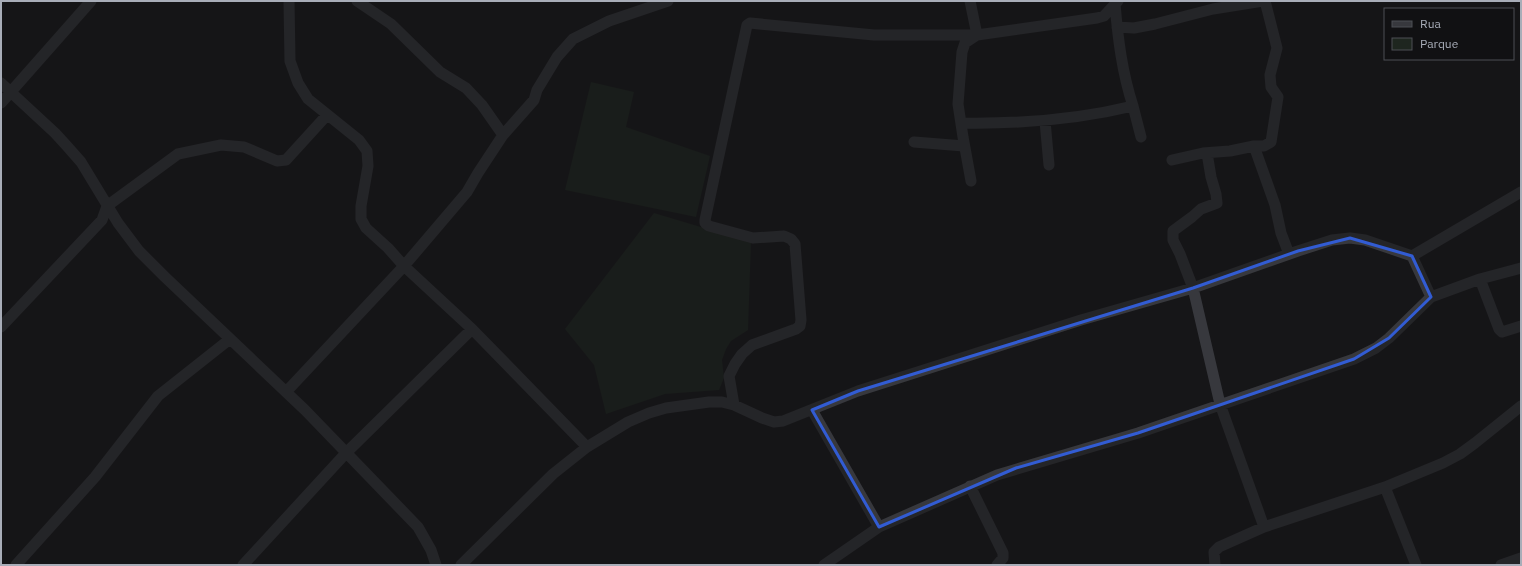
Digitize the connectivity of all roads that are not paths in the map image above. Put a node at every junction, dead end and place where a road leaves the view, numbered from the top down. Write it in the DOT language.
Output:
graph roads {
  1 [pos="91,1"];
  2 [pos="289,1"];
  3 [pos="357,1"];
  4 [pos="668,1"];
  5 [pos="970,1"];
  6 [pos="1264,1"];
  7 [pos="1116,3"];
  8 [pos="1117,27"];
  9 [pos="977,34"];
  10 [pos="1,83"];
  11 [pos="11,92"];
  12 [pos="1,103"];
  13 [pos="1133,106"];
  14 [pos="327,115"];
  15 [pos="1046,121"];
  16 [pos="961,123"];
  17 [pos="503,136"];
  18 [pos="1141,137"];
  19 [pos="914,142"];
  20 [pos="964,146"];
  21 [pos="1254,146"];
  22 [pos="1207,153"];
  23 [pos="1172,160"];
  24 [pos="1049,165"];
  25 [pos="972,182"];
  26 [pos="1521,192"];
  27 [pos="107,206"];
  28 [pos="1289,254"];
  29 [pos="1412,256"];
  30 [pos="404,266"];
  31 [pos="1521,268"];
  32 [pos="1480,279"];
  33 [pos="1194,288"];
  34 [pos="1431,298"];
  35 [pos="1521,326"];
  36 [pos="1,327"];
  37 [pos="472,328"];
  38 [pos="230,338"];
  39 [pos="286,392"];
  40 [pos="734,404"];
  41 [pos="1220,404"];
  42 [pos="1521,406"];
  43 [pos="812,410"];
  44 [pos="587,447"];
  45 [pos="346,453"];
  46 [pos="970,486"];
  47 [pos="1385,487"];
  48 [pos="879,527"];
  49 [pos="1264,527"];
  50 [pos="1521,558"];
  51 [pos="439,564"];
  52 [pos="16,565"];
  53 [pos="243,565"];
  54 [pos="461,565"];
  55 [pos="824,565"];
  56 [pos="997,565"];
  57 [pos="1215,565"];
  58 [pos="1416,565"];
  59 [pos="1501,565"];
  1 -- 11 [label="street"];
  2 -- 14 [label="street"];
  3 -- 17 [label="street"];
  4 -- 17 [label="street"];
  5 -- 9 [label="street"];
  6 -- 8 [label="street"];
  6 -- 21 [label="street"];
  7 -- 8 [label="street"];
  7 -- 9 [label="street"];
  8 -- 13 [label="street"];
  9 -- 16 [label="street"];
  9 -- 40 [label="street"];
  10 -- 11 [label="street"];
  11 -- 12 [label="street"];
  11 -- 27 [label="street"];
  13 -- 15 [label="street"];
  13 -- 18 [label="street"];
  14 -- 27 [label="street"];
  14 -- 30 [label="street"];
  15 -- 16 [label="street"];
  15 -- 24 [label="street"];
  16 -- 20 [label="street"];
  17 -- 30 [label="street"];
  19 -- 20 [label="street"];
  20 -- 25 [label="street"];
  21 -- 22 [label="street"];
  21 -- 28 [label="street"];
  22 -- 23 [label="street"];
  22 -- 33 [label="street"];
  26 -- 29 [label="street"];
  27 -- 36 [label="street"];
  27 -- 38 [label="street"];
  28 -- 29 [label="street"];
  28 -- 33 [label="street"];
  29 -- 34 [label="street"];
  30 -- 37 [label="street"];
  30 -- 39 [label="street"];
  31 -- 32 [label="street"];
  32 -- 34 [label="street"];
  32 -- 35 [label="street"];
  33 -- 41 [label="street"];
  33 -- 43 [label="street"];
  34 -- 41 [label="street"];
  37 -- 44 [label="street"];
  37 -- 45 [label="street"];
  38 -- 39 [label="street"];
  38 -- 52 [label="street"];
  39 -- 45 [label="street"];
  40 -- 43 [label="street"];
  40 -- 44 [label="street"];
  41 -- 46 [label="street"];
  41 -- 49 [label="street"];
  42 -- 47 [label="street"];
  43 -- 48 [label="street"];
  44 -- 54 [label="street"];
  45 -- 51 [label="street"];
  45 -- 53 [label="street"];
  46 -- 48 [label="street"];
  46 -- 56 [label="street"];
  47 -- 49 [label="street"];
  47 -- 58 [label="street"];
  48 -- 55 [label="street"];
  49 -- 57 [label="street"];
  50 -- 59 [label="street"];
}
